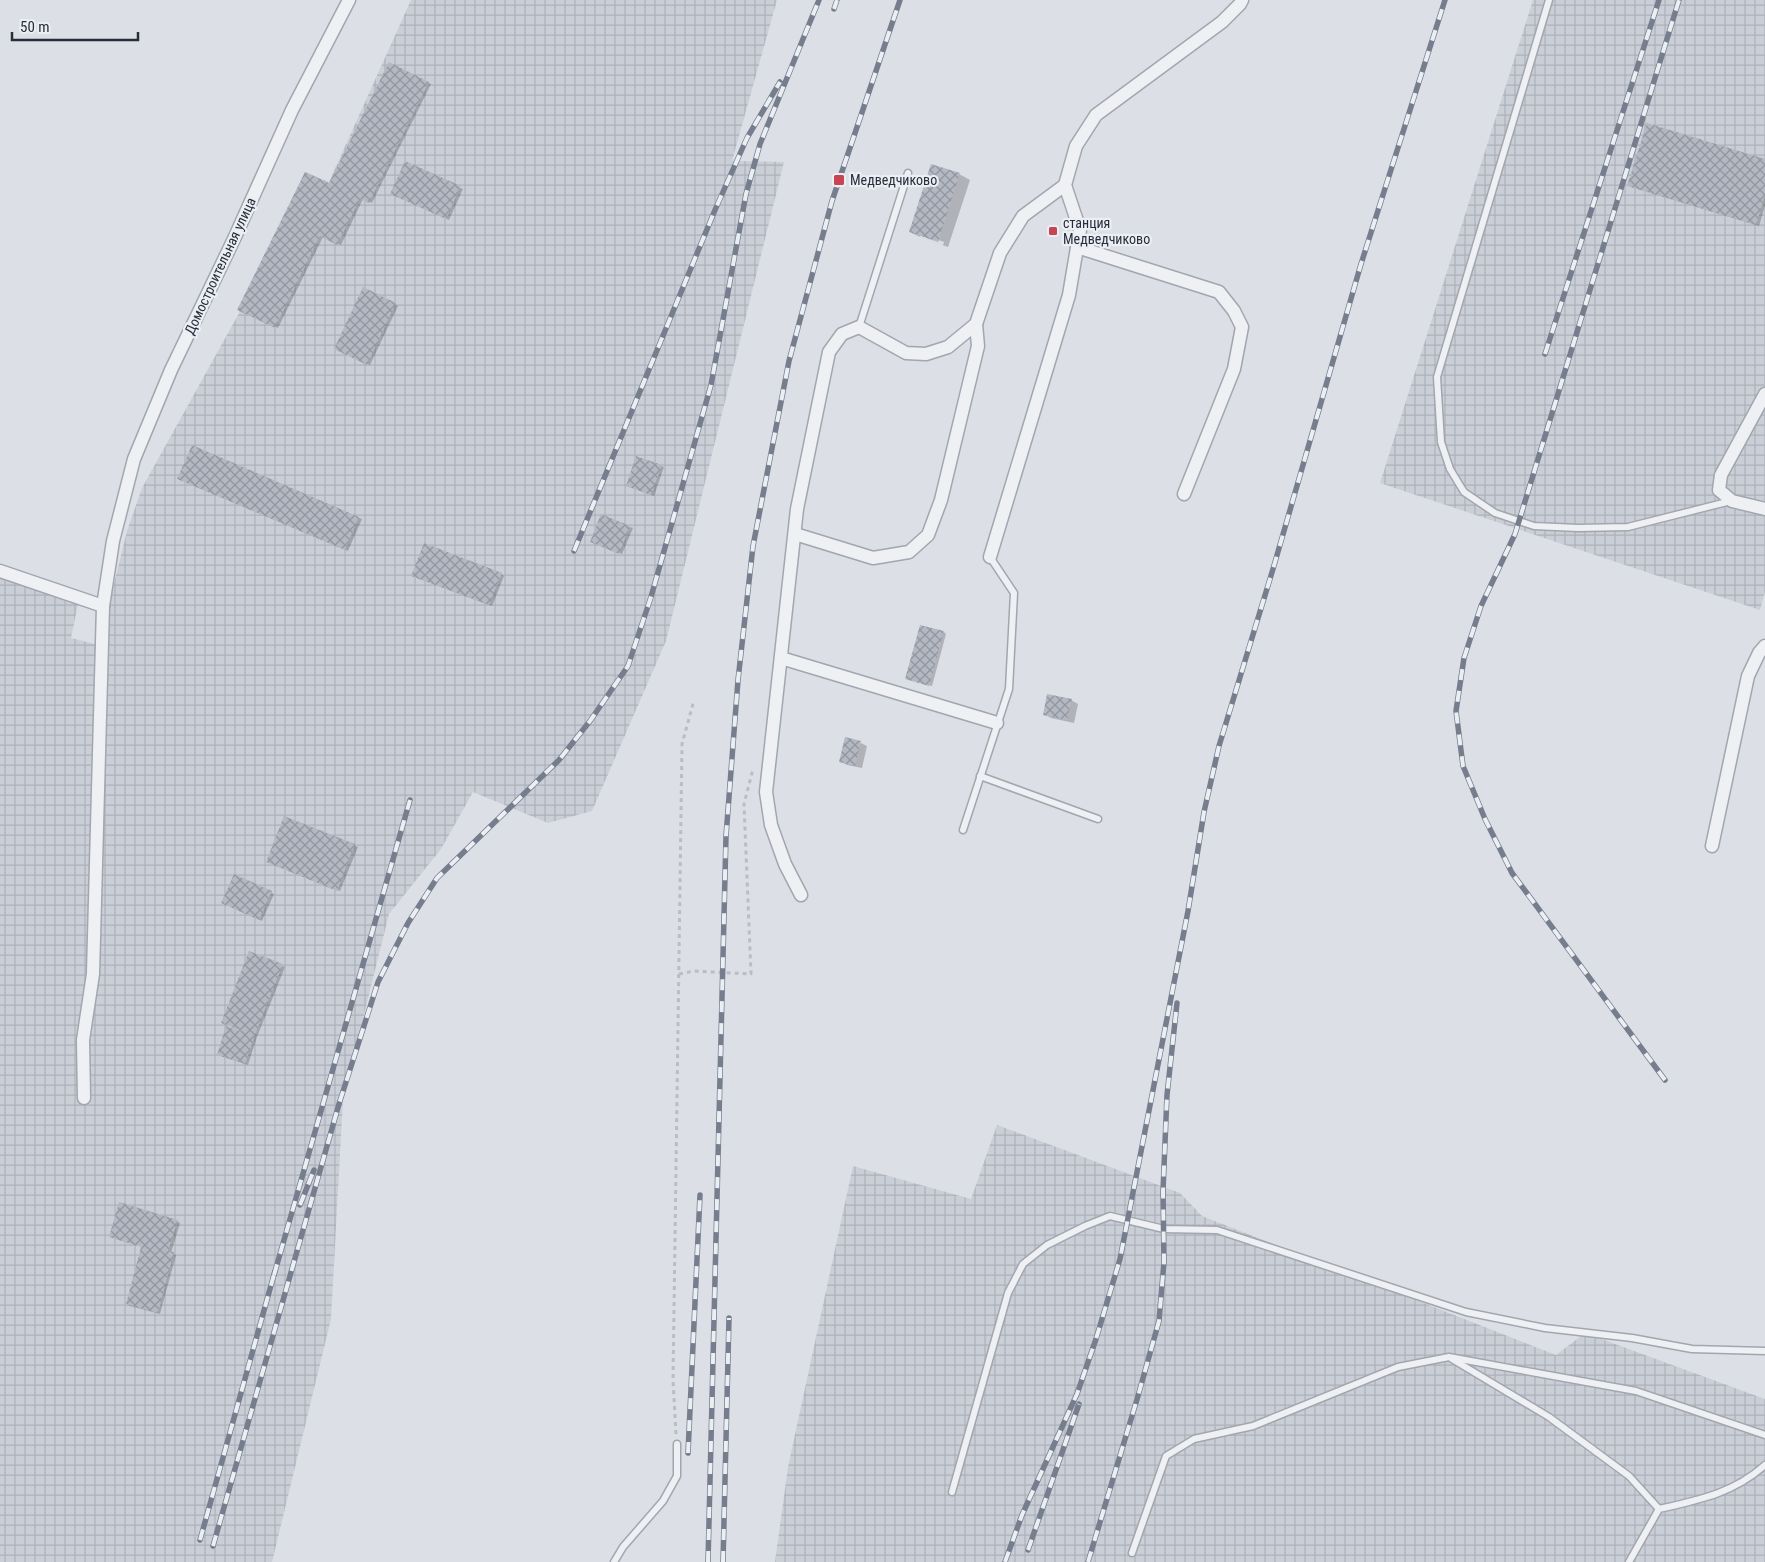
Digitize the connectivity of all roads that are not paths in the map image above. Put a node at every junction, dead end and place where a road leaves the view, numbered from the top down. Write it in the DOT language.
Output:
graph roads {
  1 [pos="349,0"];
  2 [pos="1242,0"];
  3 [pos="1549,0"];
  4 [pos="908,173"];
  5 [pos="1065,185"];
  6 [pos="1077,247"];
  7 [pos="976,324"];
  8 [pos="859,327"];
  9 [pos="1765,394"];
  10 [pos="1184,494"];
  11 [pos="1732,501"];
  12 [pos="1765,509"];
  13 [pos="795,534"];
  14 [pos="990,557"];
  15 [pos="0,571"];
  16 [pos="103,606"];
  17 [pos="1765,646"];
  18 [pos="781,658"];
  19 [pos="997,723"];
  20 [pos="980,776"];
  21 [pos="1098,819"];
  22 [pos="963,830"];
  23 [pos="1712,846"];
  24 [pos="801,895"];
  25 [pos="84,1098"];
  26 [pos="1765,1351"];
  27 [pos="1449,1356"];
  28 [pos="1765,1435"];
  29 [pos="677,1444"];
  30 [pos="1765,1465"];
  31 [pos="952,1492"];
  32 [pos="1659,1509"];
  33 [pos="1132,1553"];
  34 [pos="614,1562"];
  35 [pos="1630,1562"];
  1 -- 16 [label="street, Домостроительная улица"];
  2 -- 5 [label="street"];
  3 -- 11 [label="lane"];
  4 -- 8 [label="lane"];
  5 -- 6 [label="street"];
  5 -- 7 [label="street"];
  6 -- 10 [label="street"];
  6 -- 14 [label="street"];
  7 -- 8 [label="street"];
  7 -- 13 [label="street"];
  8 -- 13 [label="street"];
  9 -- 11 [label="street"];
  11 -- 12 [label="street"];
  13 -- 18 [label="street"];
  14 -- 19 [label="lane"];
  15 -- 16 [label="street"];
  16 -- 25 [label="street, Домостроительная улица"];
  17 -- 23 [label="street"];
  18 -- 19 [label="street"];
  18 -- 24 [label="street"];
  19 -- 20 [label="lane"];
  20 -- 21 [label="lane"];
  20 -- 22 [label="lane"];
  26 -- 31 [label="lane"];
  27 -- 28 [label="lane"];
  27 -- 32 [label="lane"];
  27 -- 33 [label="lane"];
  29 -- 34 [label="lane"];
  30 -- 32 [label="lane"];
  32 -- 35 [label="lane"];
}
